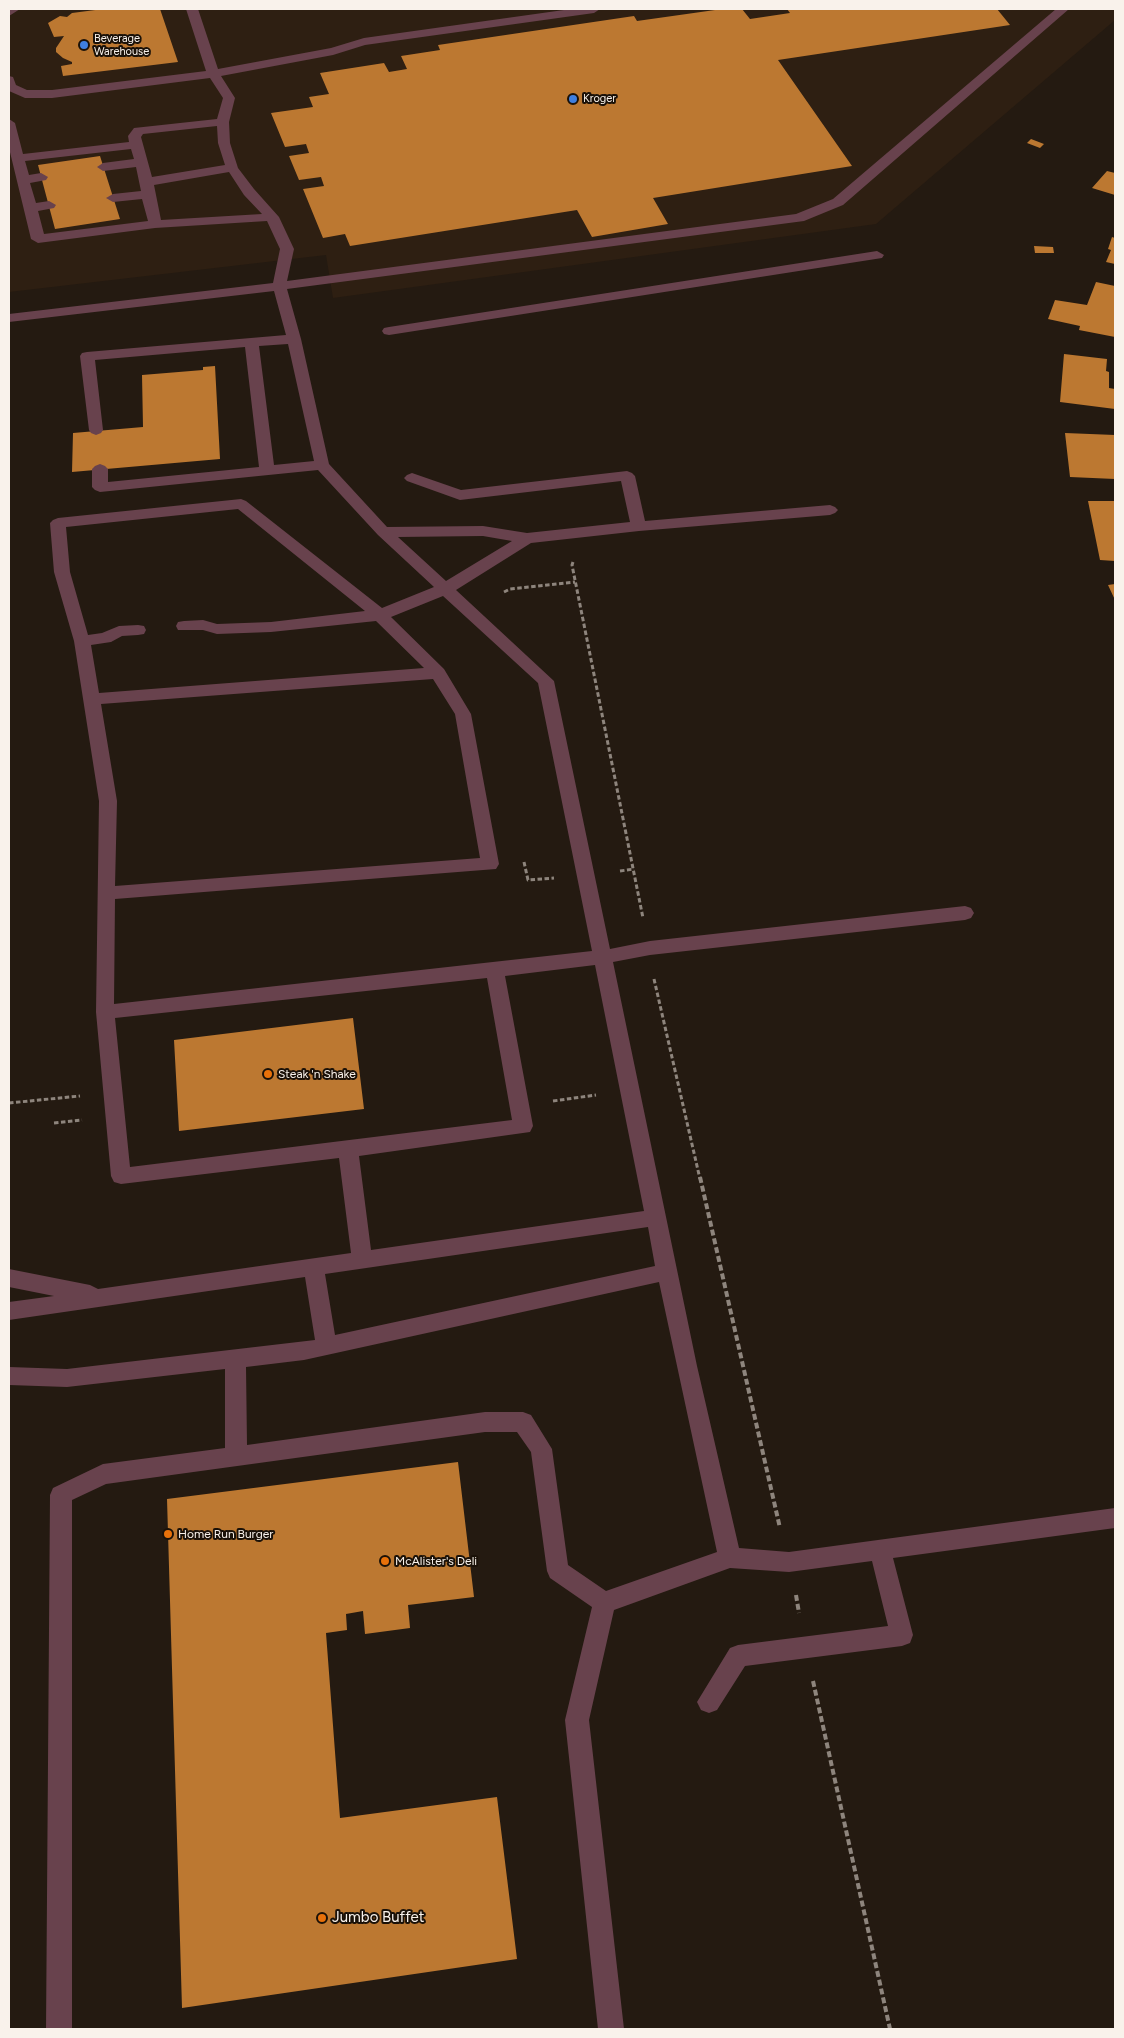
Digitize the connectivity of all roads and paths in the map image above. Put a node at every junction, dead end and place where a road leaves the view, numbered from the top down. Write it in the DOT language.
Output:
graph roads {
  1 [pos="14,9"];
  2 [pos="192,9"];
  3 [pos="594,9"];
  4 [pos="1063,9"];
  5 [pos="9,12"];
  6 [pos="213,74"];
  7 [pos="9,80"];
  8 [pos="17,106"];
  9 [pos="223,122"];
  10 [pos="9,123"];
  11 [pos="136,145"];
  12 [pos="18,158"];
  13 [pos="141,162"];
  14 [pos="103,167"];
  15 [pos="232,168"];
  16 [pos="41,177"];
  17 [pos="23,180"];
  18 [pos="147,188"];
  19 [pos="113,198"];
  20 [pos="49,205"];
  21 [pos="30,208"];
  22 [pos="272,217"];
  23 [pos="155,224"];
  24 [pos="877,255"];
  25 [pos="279,286"];
  26 [pos="9,318"];
  27 [pos="389,331"];
  28 [pos="294,339"];
  29 [pos="251,342"];
  30 [pos="96,430"];
  31 [pos="322,465"];
  32 [pos="100,470"];
  33 [pos="268,471"];
  34 [pos="412,478"];
  35 [pos="830,510"];
  36 [pos="639,526"];
  37 [pos="383,532"];
  38 [pos="527,538"];
  39 [pos="576,557"];
  40 [pos="575,582"];
  41 [pos="446,589"];
  42 [pos="467,608"];
  43 [pos="380,615"];
  44 [pos="217,629"];
  45 [pos="184,631"];
  46 [pos="138,635"];
  47 [pos="82,641"];
  48 [pos="438,673"];
  49 [pos="92,699"];
  50 [pos="106,894"];
  51 [pos="965,914"];
  52 [pos="650,948"];
  53 [pos="603,957"];
  54 [pos="495,970"];
  55 [pos="106,1012"];
  56 [pos="629,1091"];
  57 [pos="112,1093"];
  58 [pos="9,1103"];
  59 [pos="519,1105"];
  60 [pos="348,1148"];
  61 [pos="655,1218"];
  62 [pos="362,1260"];
  63 [pos="314,1267"];
  64 [pos="666,1272"];
  65 [pos="9,1278"];
  66 [pos="106,1297"];
  67 [pos="9,1311"];
  68 [pos="326,1346"];
  69 [pos="235,1359"];
  70 [pos="9,1376"];
  71 [pos="236,1456"];
  72 [pos="1115,1518"];
  73 [pos="880,1550"];
  74 [pos="730,1558"];
  75 [pos="789,1562"];
  76 [pos="604,1603"];
  77 [pos="806,1646"];
  78 [pos="709,1702"];
  79 [pos="59,2029"];
  80 [pos="611,2029"];
  81 [pos="890,2029"];
  1 -- 5 [label="lane"];
  2 -- 6 [label="lane"];
  3 -- 6 [label="lane"];
  4 -- 25 [label="lane"];
  6 -- 8 [label="lane"];
  6 -- 9 [label="lane"];
  7 -- 8 [label="lane"];
  9 -- 11 [label="lane"];
  9 -- 15 [label="lane"];
  10 -- 12 [label="lane"];
  11 -- 12 [label="lane"];
  11 -- 13 [label="lane"];
  12 -- 17 [label="lane"];
  13 -- 14 [label="lane"];
  13 -- 18 [label="lane"];
  15 -- 18 [label="lane"];
  15 -- 22 [label="lane"];
  16 -- 17 [label="lane"];
  17 -- 21 [label="lane"];
  18 -- 19 [label="lane"];
  18 -- 23 [label="lane"];
  20 -- 21 [label="lane"];
  21 -- 23 [label="lane"];
  22 -- 23 [label="lane"];
  22 -- 25 [label="lane"];
  24 -- 27 [label="lane"];
  25 -- 26 [label="lane"];
  25 -- 28 [label="lane"];
  28 -- 29 [label="lane"];
  28 -- 31 [label="lane"];
  29 -- 30 [label="lane"];
  29 -- 33 [label="lane"];
  31 -- 33 [label="lane"];
  31 -- 37 [label="lane"];
  32 -- 33 [label="lane"];
  34 -- 36 [label="lane"];
  35 -- 36 [label="lane"];
  36 -- 38 [label="lane"];
  37 -- 38 [label="lane"];
  37 -- 41 [label="lane"];
  38 -- 41 [label="lane"];
  39 -- 40 [label="path"];
  40 -- 42 [label="path"];
  40 -- 52 [label="path"];
  41 -- 42 [label="lane"];
  41 -- 43 [label="lane"];
  42 -- 53 [label="lane"];
  43 -- 44 [label="lane"];
  43 -- 47 [label="lane"];
  43 -- 48 [label="lane"];
  44 -- 45 [label="lane"];
  46 -- 47 [label="lane"];
  47 -- 49 [label="lane"];
  48 -- 49 [label="lane"];
  48 -- 50 [label="lane"];
  49 -- 50 [label="lane"];
  50 -- 55 [label="lane"];
  51 -- 52 [label="lane"];
  52 -- 53 [label="lane"];
  52 -- 75 [label="path"];
  53 -- 54 [label="lane"];
  53 -- 56 [label="lane"];
  54 -- 55 [label="lane"];
  54 -- 59 [label="lane"];
  55 -- 57 [label="lane"];
  56 -- 59 [label="path"];
  56 -- 61 [label="lane"];
  57 -- 58 [label="path"];
  57 -- 60 [label="lane"];
  59 -- 60 [label="lane"];
  60 -- 62 [label="lane"];
  61 -- 62 [label="lane"];
  61 -- 64 [label="lane"];
  62 -- 63 [label="lane"];
  63 -- 66 [label="lane"];
  63 -- 68 [label="lane"];
  64 -- 68 [label="lane"];
  64 -- 74 [label="lane"];
  65 -- 66 [label="lane"];
  66 -- 67 [label="lane"];
  68 -- 69 [label="lane"];
  69 -- 70 [label="lane"];
  69 -- 71 [label="lane"];
  71 -- 76 [label="lane"];
  71 -- 79 [label="lane"];
  72 -- 73 [label="lane"];
  73 -- 75 [label="lane"];
  73 -- 77 [label="lane"];
  74 -- 75 [label="lane"];
  74 -- 76 [label="lane"];
  75 -- 77 [label="path"];
  76 -- 80 [label="lane"];
  77 -- 78 [label="lane"];
  77 -- 81 [label="path"];
}
